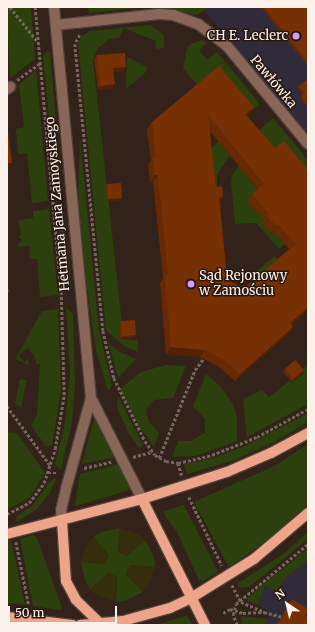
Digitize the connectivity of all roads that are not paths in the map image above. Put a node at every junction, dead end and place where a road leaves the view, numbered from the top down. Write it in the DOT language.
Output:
graph roads {
  1 [pos="54,7"];
  2 [pos="56,25"];
  3 [pos="308,144"];
  4 [pos="91,398"];
  5 [pos="308,433"];
  6 [pos="142,499"];
  7 [pos="308,513"];
  8 [pos="62,521"];
  9 [pos="7,534"];
  10 [pos="191,598"];
  11 [pos="7,617"];
  12 [pos="73,625"];
  13 [pos="80,625"];
  14 [pos="102,625"];
  15 [pos="205,625"];
  1 -- 2 [label="street, Hetmana Jana Zamoyskiego"];
  2 -- 3 [label="street, Pawłówka"];
  2 -- 4 [label="street, Hetmana Jana Zamoyskiego"];
  4 -- 6 [label="street, Hetmana Jana Zamoyskiego"];
  4 -- 8 [label="street, Hetmana Jana Zamoyskiego"];
  5 -- 6 [label="main road"];
  6 -- 8 [label="main road"];
  6 -- 10 [label="main road"];
  7 -- 10 [label="main road"];
  8 -- 9 [label="main road"];
  8 -- 14 [label="main road"];
  10 -- 14 [label="main road"];
  10 -- 15 [label="main road"];
  11 -- 12 [label="main road"];
  13 -- 14 [label="main road"];
}
